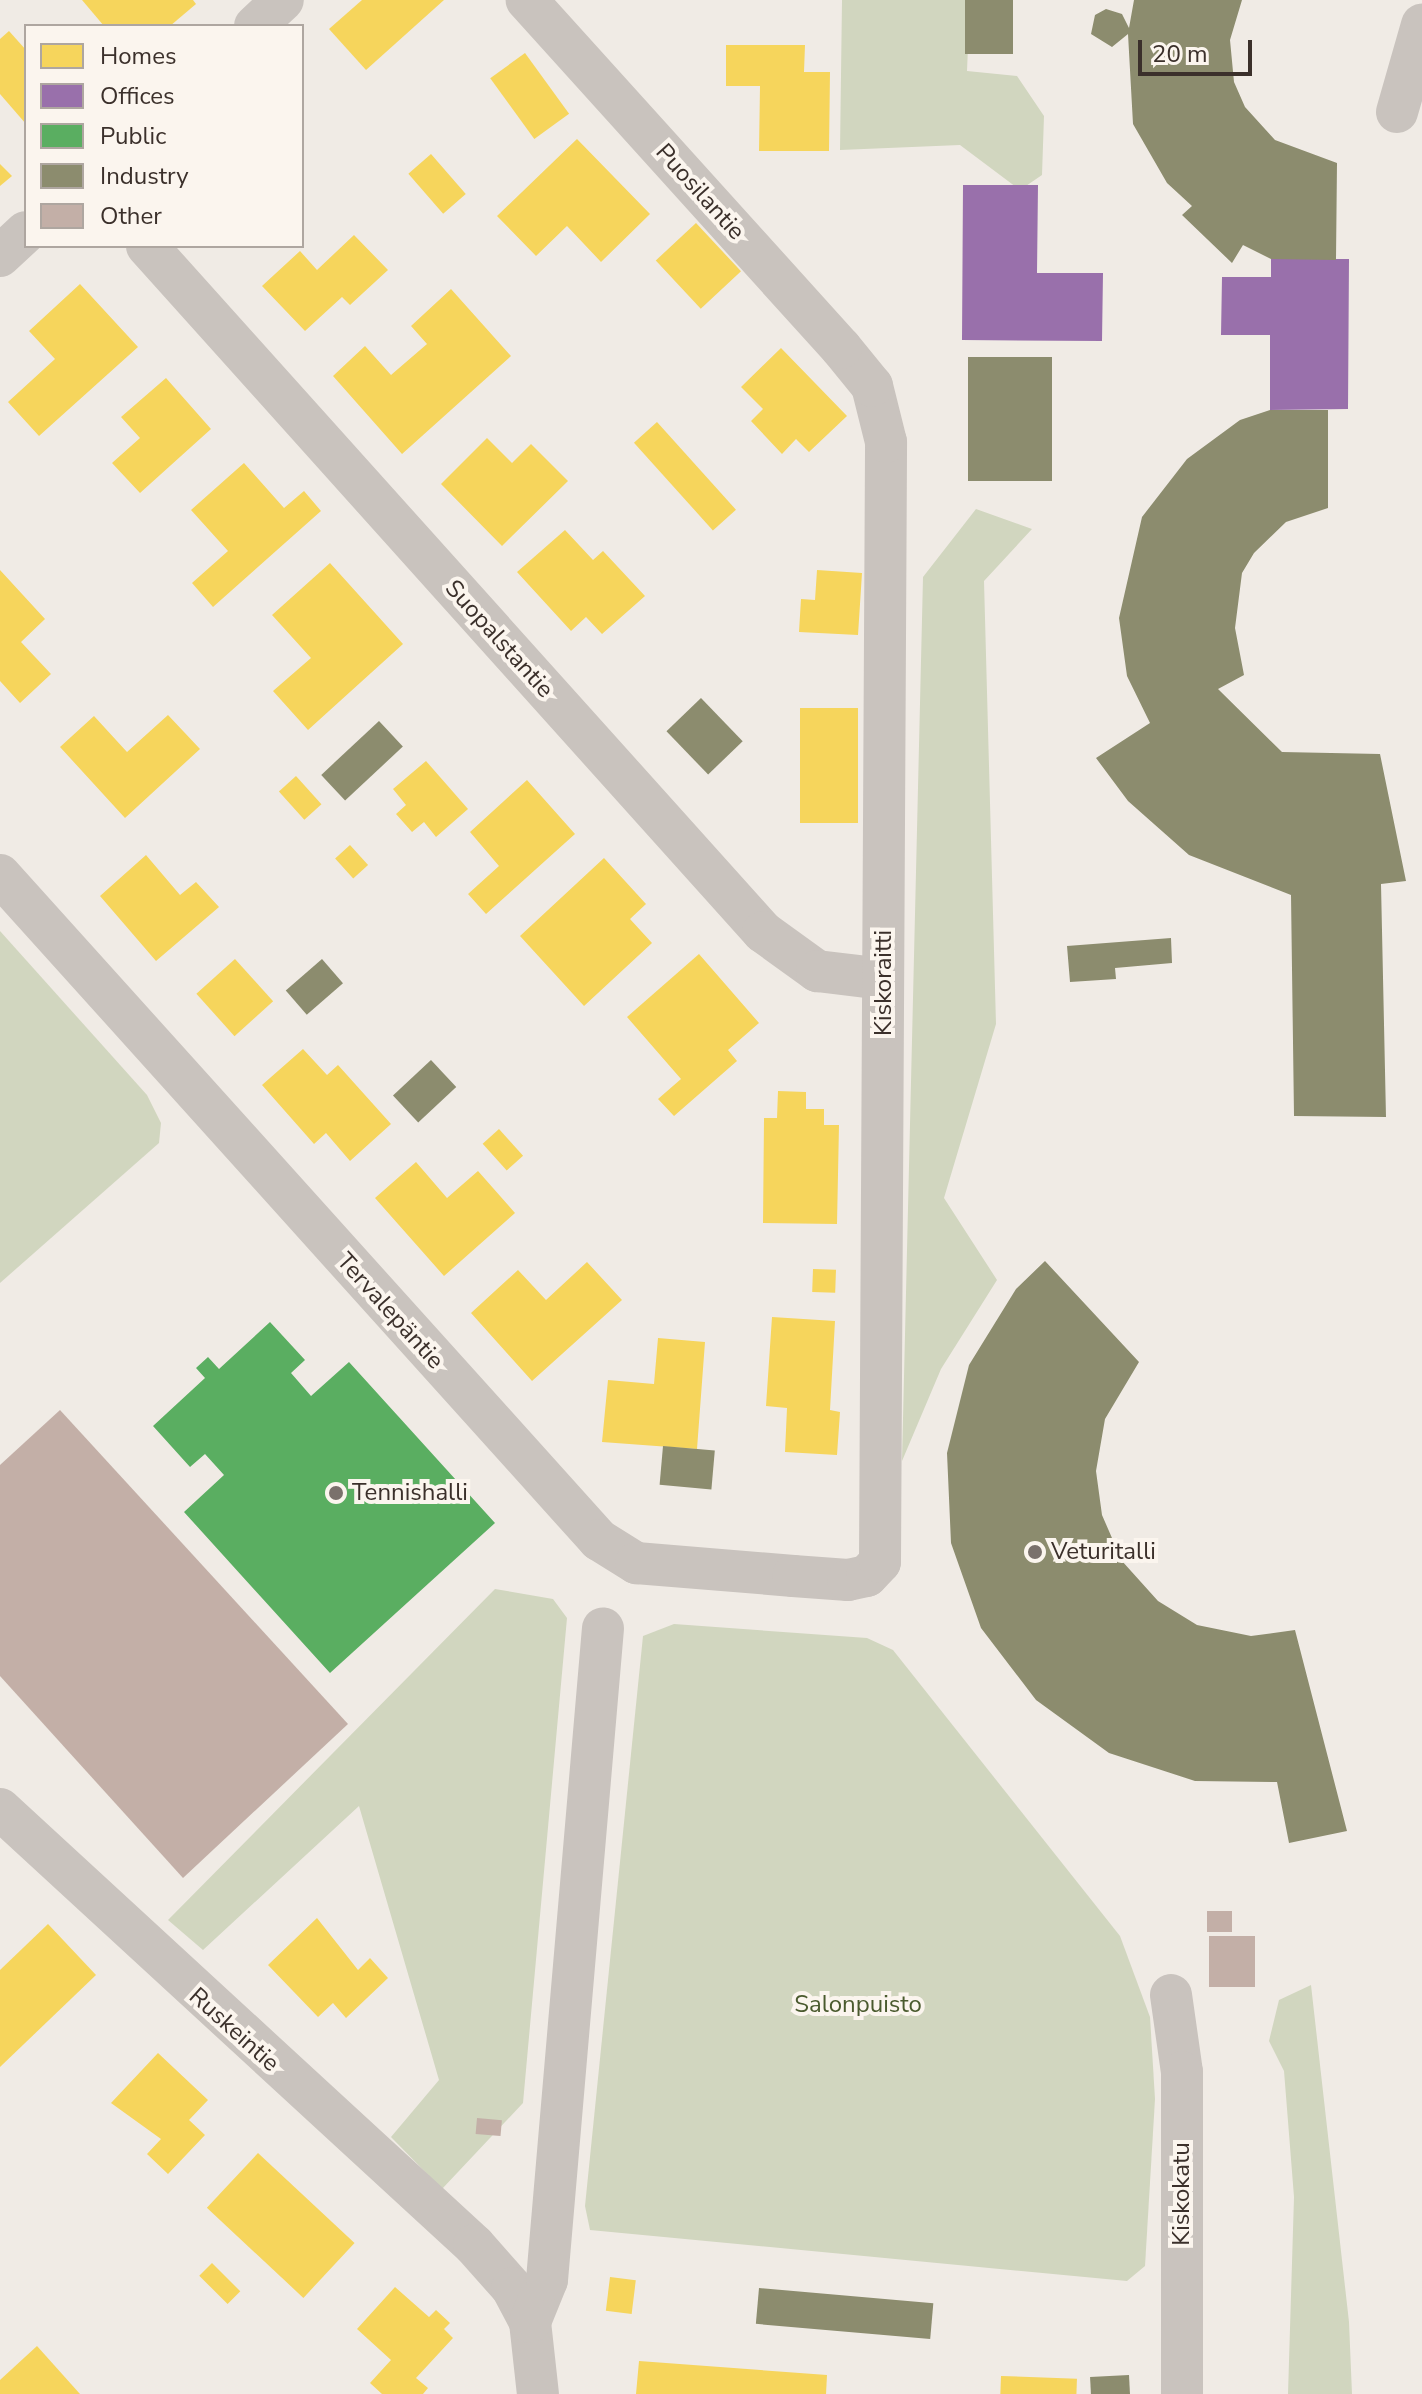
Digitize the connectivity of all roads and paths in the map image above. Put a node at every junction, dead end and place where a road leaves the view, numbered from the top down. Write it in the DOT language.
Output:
graph roads {
  1 [pos="283,0"];
  2 [pos="527,0"];
  3 [pos="257,24"];
  4 [pos="1422,25"];
  5 [pos="1397,112"];
  6 [pos="24,234"];
  7 [pos="149,248"];
  8 [pos="0,256"];
  9 [pos="872,386"];
  10 [pos="0,875"];
  11 [pos="883,979"];
  12 [pos="867,1576"];
  13 [pos="603,1628"];
  14 [pos="0,1809"];
  15 [pos="1171,1995"];
  16 [pos="530,2322"];
  17 [pos="538,2394"];
  18 [pos="1182,2394"];
  1 -- 3 [label="street"];
  2 -- 9 [label="street, Puosilantie"];
  4 -- 5 [label="street"];
  6 -- 8 [label="street"];
  7 -- 11 [label="street, Suopalstantie"];
  9 -- 11 [label="street, Kiskoraitti"];
  10 -- 12 [label="street, Tervalepäntie"];
  11 -- 12 [label="street, Kiskoraitti"];
  13 -- 16 [label="street"];
  14 -- 16 [label="street, Ruskeintie"];
  15 -- 18 [label="street, Kiskokatu"];
  16 -- 17 [label="street"];
}
